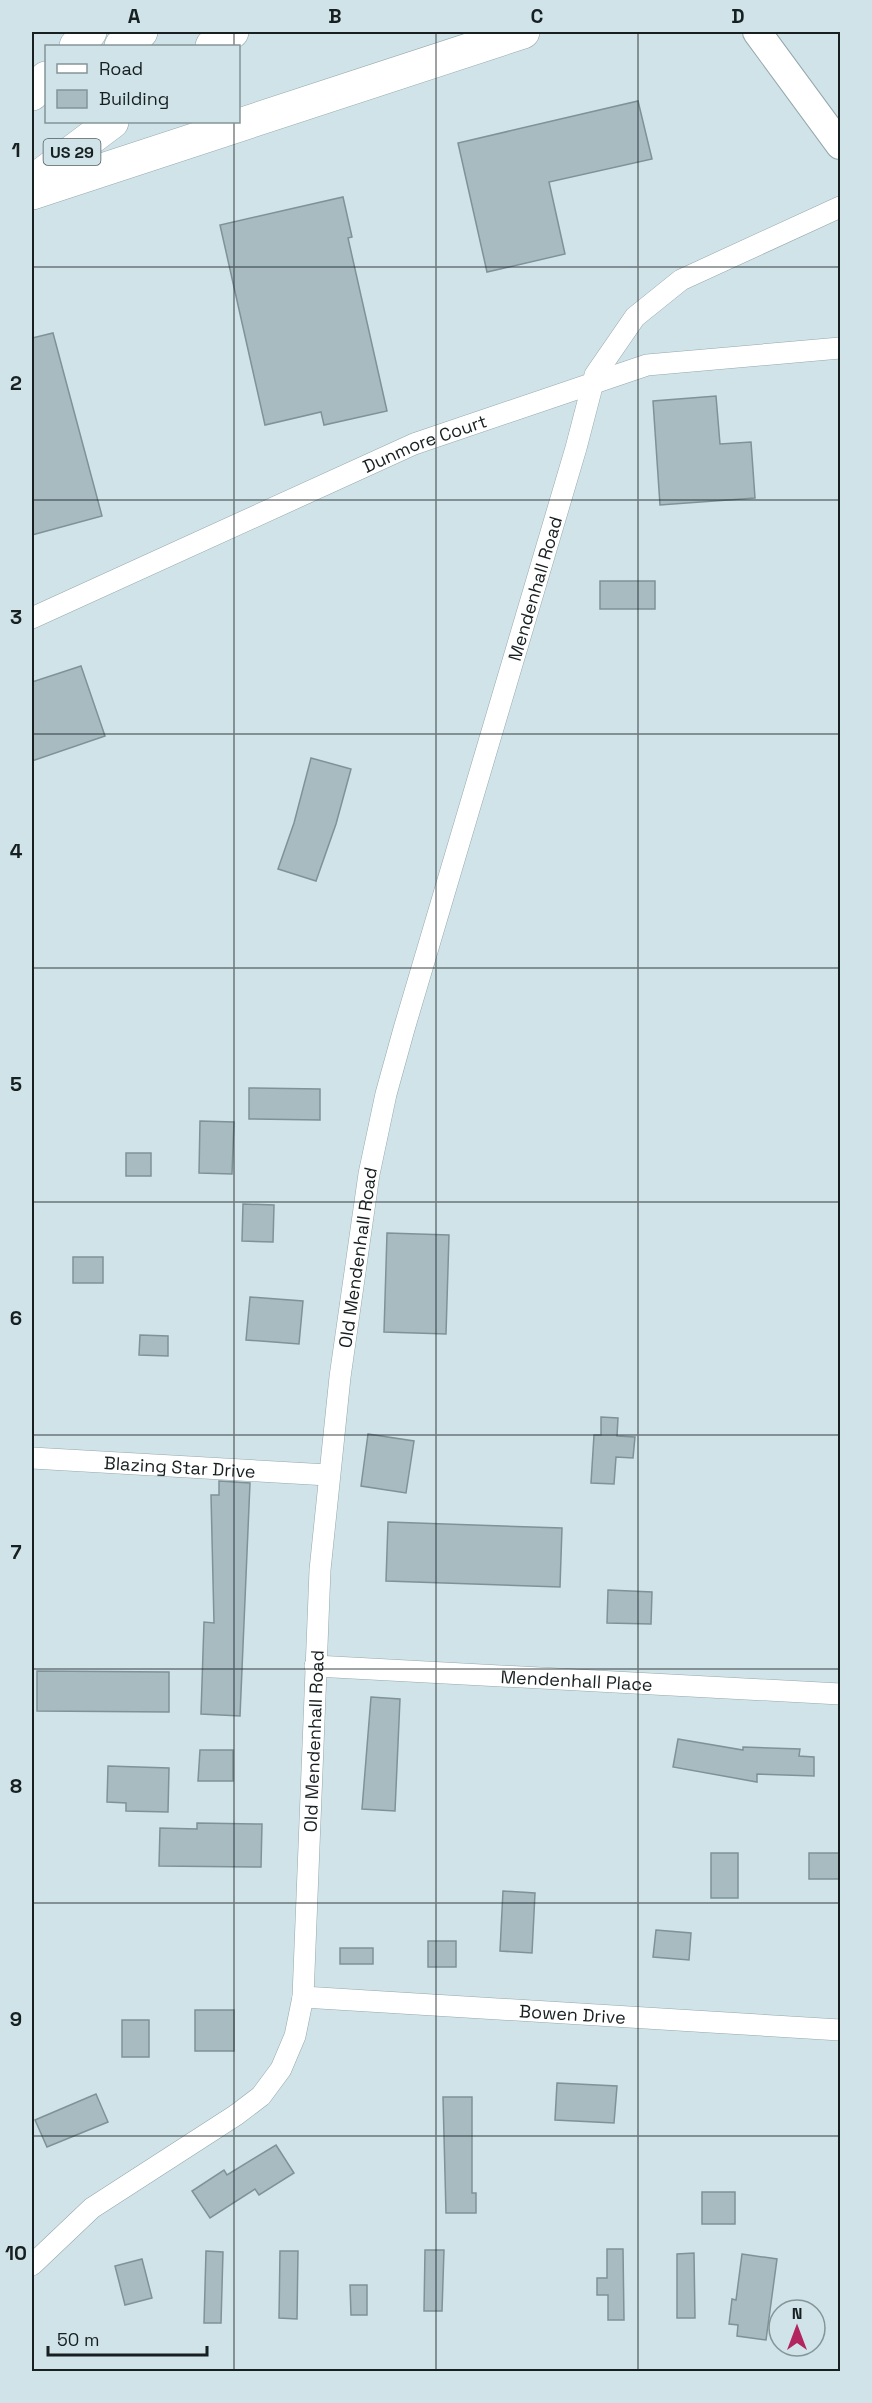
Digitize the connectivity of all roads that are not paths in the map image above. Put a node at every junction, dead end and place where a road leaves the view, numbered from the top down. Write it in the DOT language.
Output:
graph roads {
  1 [pos="90,32"];
  2 [pos="141,32"];
  3 [pos="232,32"];
  4 [pos="523,32"];
  5 [pos="757,32"];
  6 [pos="77,45"];
  7 [pos="122,45"];
  8 [pos="213,45"];
  9 [pos="45,79"];
  10 [pos="32,94"];
  11 [pos="45,104"];
  12 [pos="32,114"];
  13 [pos="111,123"];
  14 [pos="840,145"];
  15 [pos="32,182"];
  16 [pos="32,193"];
  17 [pos="840,207"];
  18 [pos="840,348"];
  19 [pos="592,383"];
  20 [pos="32,618"];
  21 [pos="386,1094"];
  22 [pos="32,1458"];
  23 [pos="328,1475"];
  24 [pos="315,1666"];
  25 [pos="840,1694"];
  26 [pos="303,1997"];
  27 [pos="840,2030"];
  28 [pos="32,2265"];
  1 -- 6 [label="highway"];
  2 -- 7 [label="highway"];
  3 -- 8 [label="highway"];
  4 -- 16 [label="highway"];
  5 -- 14 [label="main road"];
  9 -- 10 [label="highway"];
  11 -- 12 [label="highway"];
  13 -- 15 [label="highway, US 29"];
  17 -- 19 [label="street, Mendenhall Road"];
  18 -- 19 [label="street, Dunmore Court"];
  19 -- 20 [label="street, Dunmore Court"];
  19 -- 21 [label="street, Mendenhall Road"];
  21 -- 23 [label="street, Old Mendenhall Road"];
  22 -- 23 [label="street, Blazing Star Drive"];
  23 -- 24 [label="street, Old Mendenhall Road"];
  24 -- 25 [label="street, Mendenhall Place"];
  24 -- 26 [label="street, Old Mendenhall Road"];
  26 -- 27 [label="street, Bowen Drive"];
  26 -- 28 [label="street, Old Mendenhall Road"];
}
